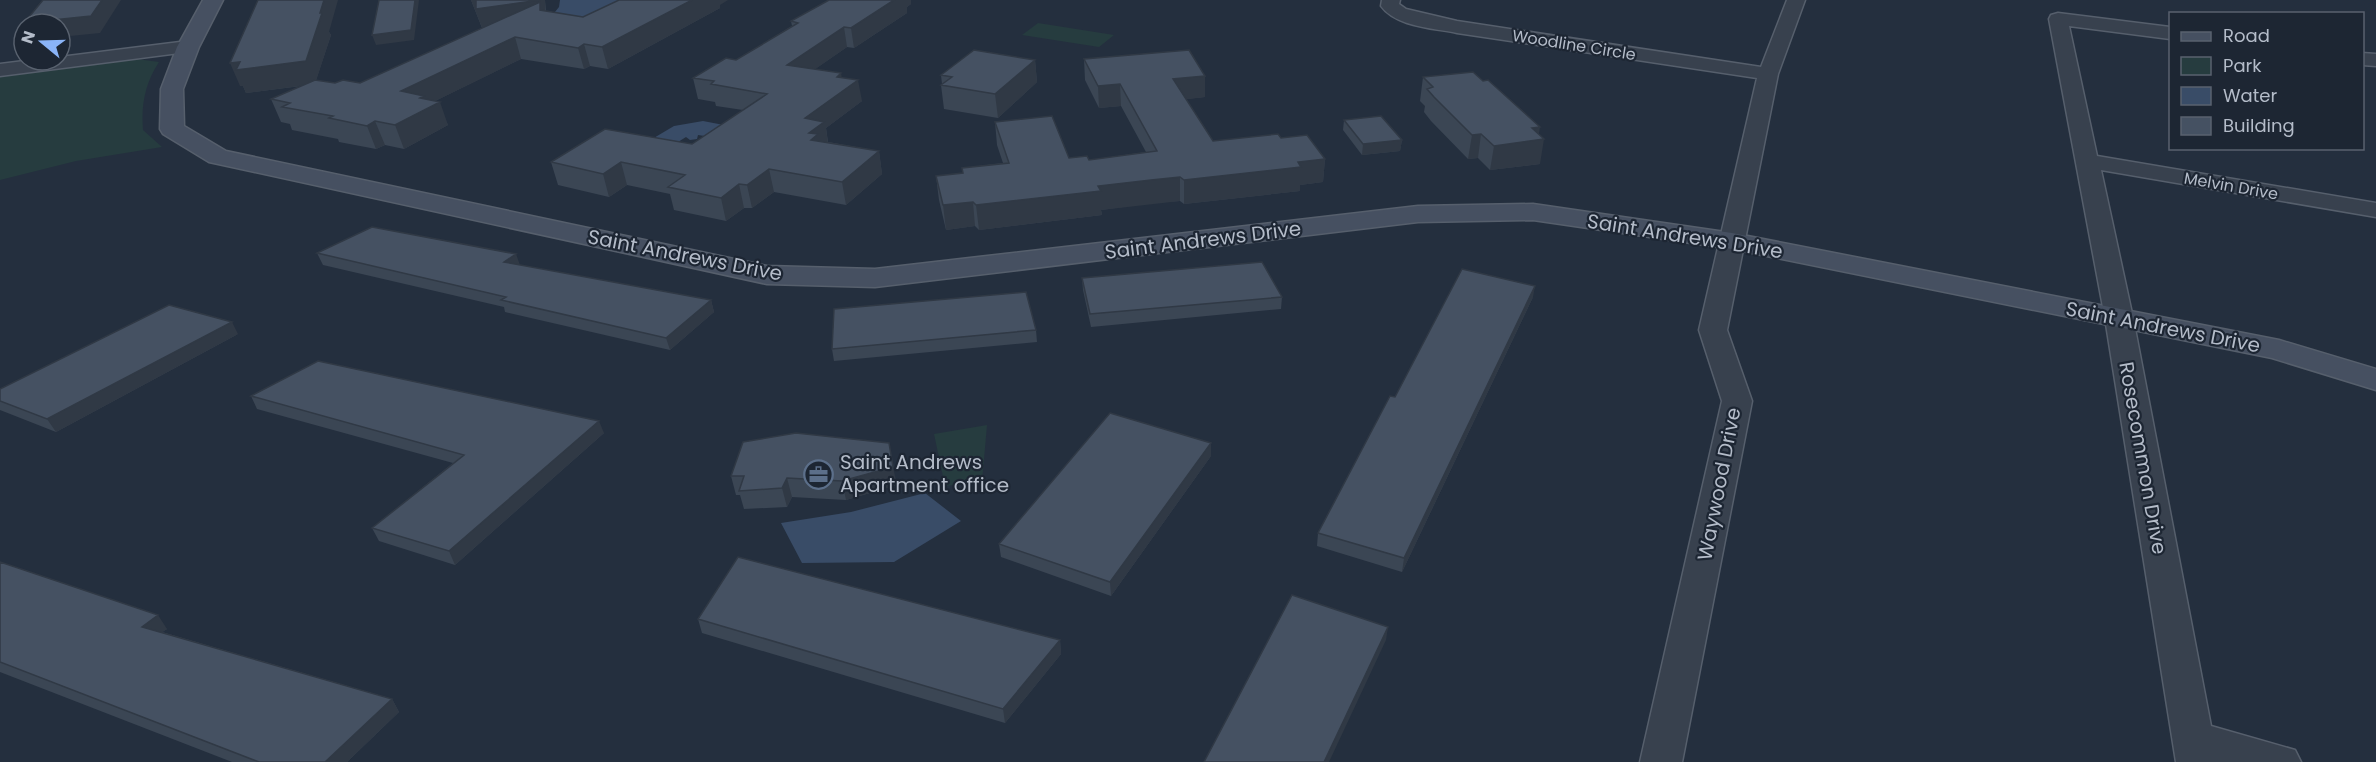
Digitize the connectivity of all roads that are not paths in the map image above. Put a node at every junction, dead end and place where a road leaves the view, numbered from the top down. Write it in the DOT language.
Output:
graph roads {
  1 [pos="213,0"];
  2 [pos="1391,0"];
  3 [pos="1796,0"];
  4 [pos="2169,33"];
  5 [pos="188,47"];
  6 [pos="0,70"];
  7 [pos="1768,74"];
  8 [pos="2086,162"];
  9 [pos="2376,210"];
  10 [pos="1732,241"];
  11 [pos="2119,318"];
  12 [pos="2376,380"];
  13 [pos="2194,750"];
  14 [pos="1661,762"];
  15 [pos="2280,762"];
  1 -- 5 [label="street, Saint Andrews Drive"];
  2 -- 7 [label="street, Woodline Circle"];
  3 -- 7 [label="street, Waywood Drive"];
  4 -- 8 [label="street, Rosecommon Drive"];
  5 -- 6 [label="street"];
  5 -- 10 [label="street, Saint Andrews Drive"];
  7 -- 10 [label="street, Waywood Drive"];
  8 -- 9 [label="street, Melvin Drive"];
  8 -- 11 [label="street, Rosecommon Drive"];
  10 -- 11 [label="street, Saint Andrews Drive"];
  10 -- 14 [label="street, Waywood Drive"];
  11 -- 12 [label="street, Saint Andrews Drive"];
  11 -- 13 [label="street, Rosecommon Drive"];
  13 -- 15 [label="street"];
}
